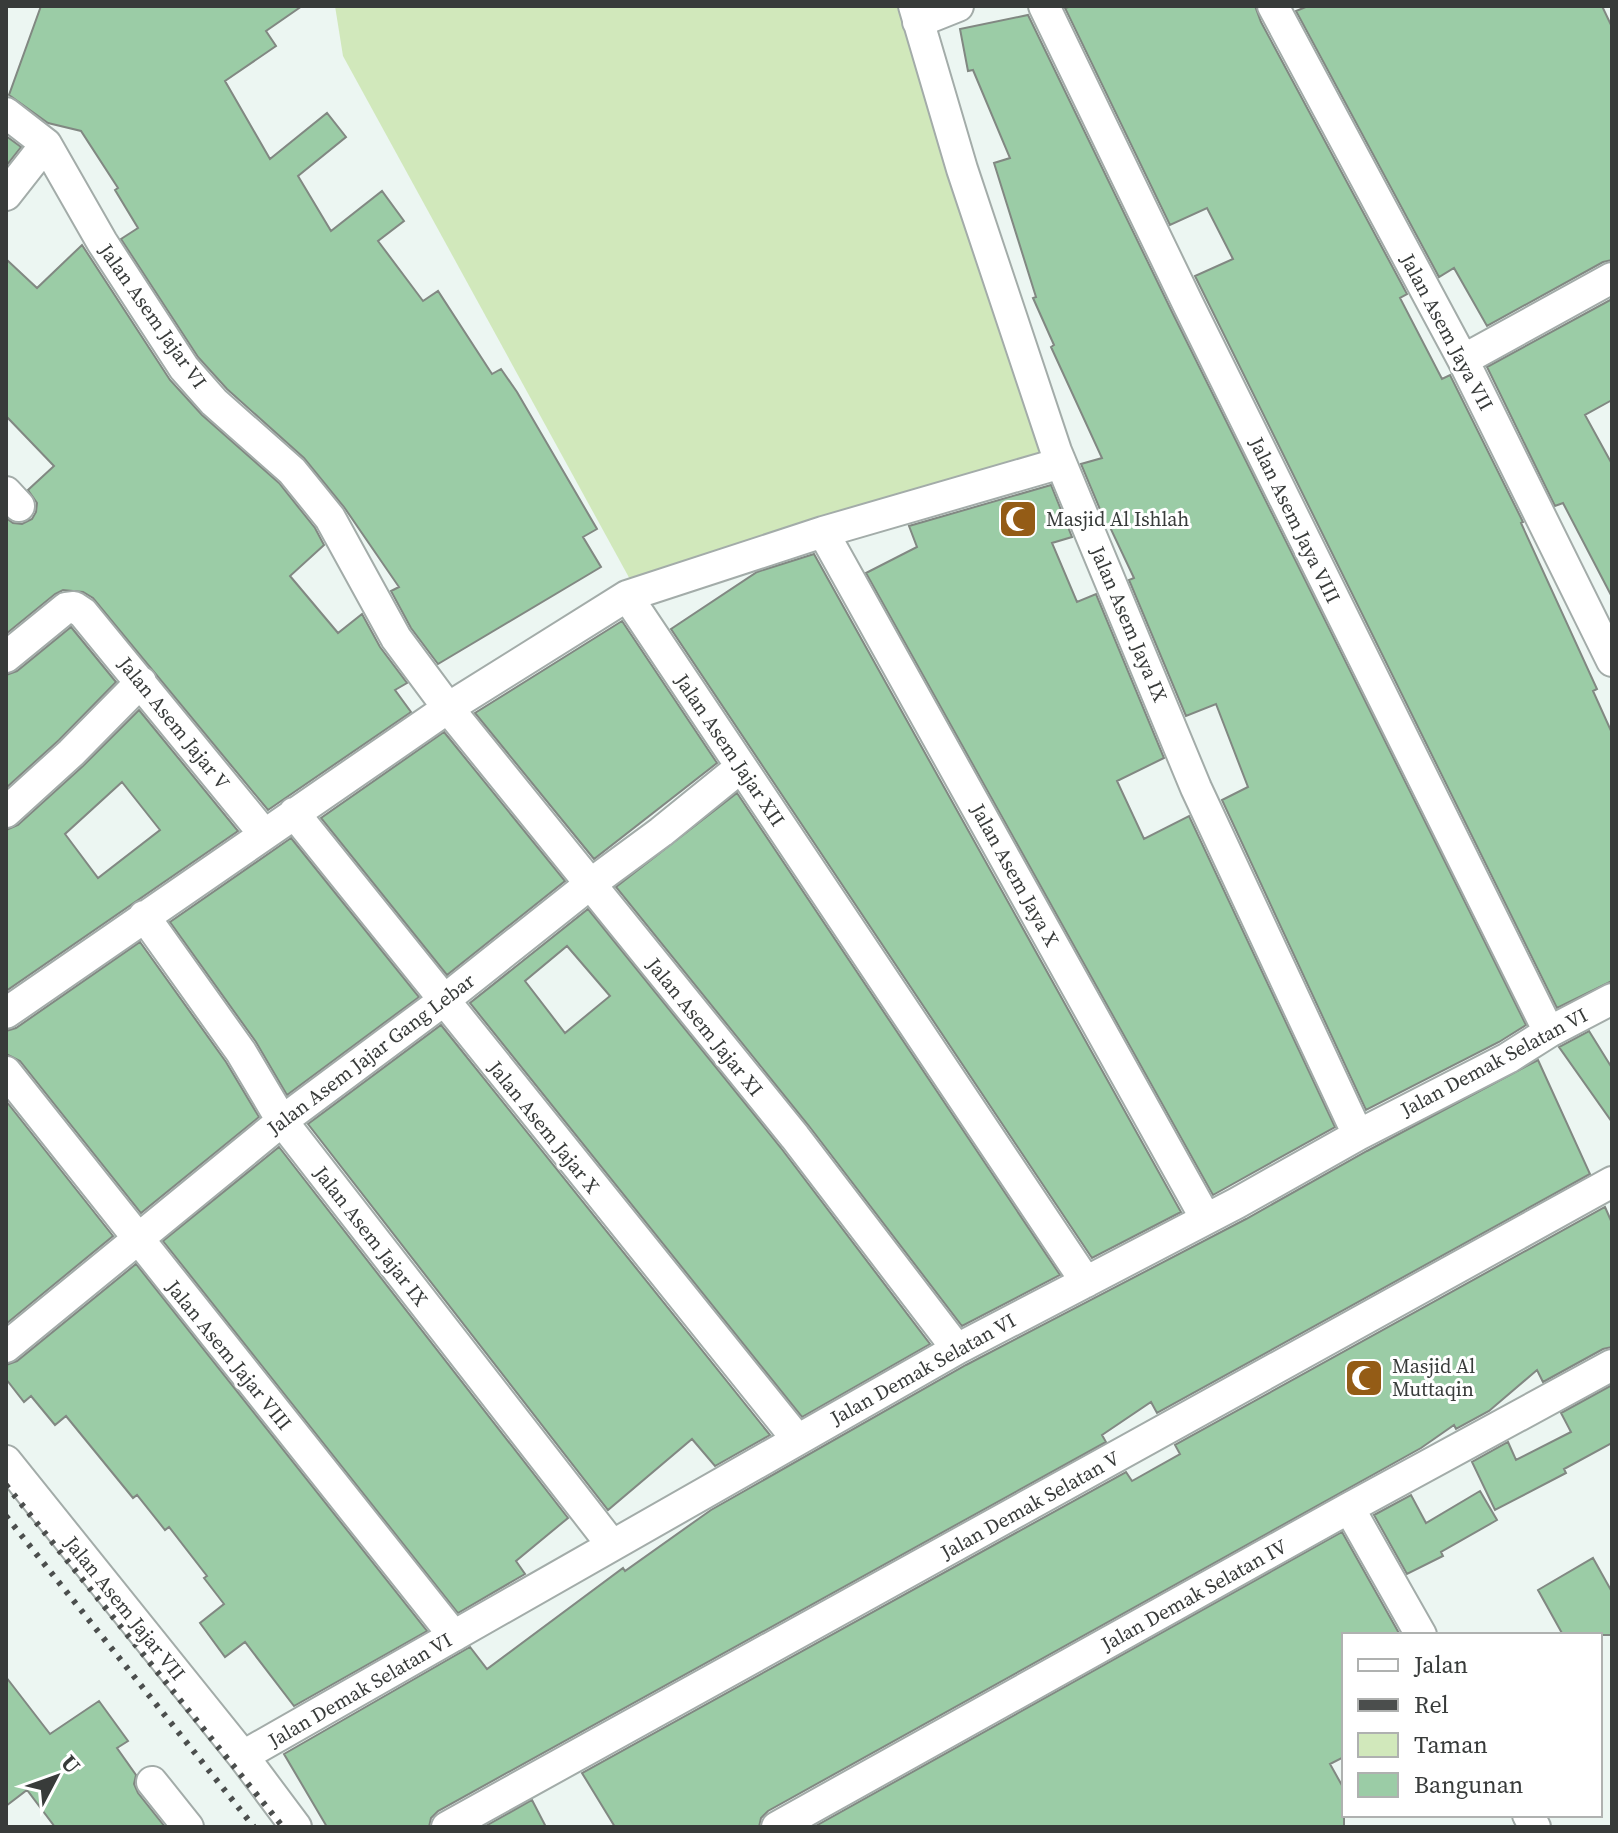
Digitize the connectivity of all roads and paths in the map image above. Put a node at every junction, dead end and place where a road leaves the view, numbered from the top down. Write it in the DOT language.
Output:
graph roads {
  1 [pos="958,6"];
  2 [pos="1044,6"];
  3 [pos="1273,6"];
  4 [pos="916,14"];
  5 [pos="6,113"];
  6 [pos="46,144"];
  7 [pos="6,195"];
  8 [pos="1612,278"];
  9 [pos="1463,360"];
  10 [pos="1061,463"];
  11 [pos="823,532"];
  12 [pos="627,596"];
  13 [pos="6,657"];
  14 [pos="1612,661"];
  15 [pos="141,682"];
  16 [pos="448,708"];
  17 [pos="741,767"];
  18 [pos="6,812"];
  19 [pos="294,813"];
  20 [pos="264,834"];
  21 [pos="589,885"];
  22 [pos="144,916"];
  23 [pos="1612,999"];
  24 [pos="443,1001"];
  25 [pos="6,1013"];
  26 [pos="1549,1032"];
  27 [pos="6,1072"];
  28 [pos="282,1121"];
  29 [pos="1358,1135"];
  30 [pos="1612,1182"];
  31 [pos="1206,1219"];
  32 [pos="137,1239"];
  33 [pos="1086,1282"];
  34 [pos="6,1347"];
  35 [pos="957,1349"];
  36 [pos="1612,1365"];
  37 [pos="797,1439"];
  38 [pos="6,1461"];
  39 [pos="1349,1508"];
  40 [pos="612,1545"];
  41 [pos="1420,1633"];
  42 [pos="454,1636"];
  43 [pos="243,1756"];
  44 [pos="152,1782"];
  45 [pos="188,1827"];
  46 [pos="296,1827"];
  47 [pos="447,1827"];
  48 [pos="777,1827"];
  1 -- 4 [label="street"];
  2 -- 26 [label="street, Jalan Asem Jaya VIII"];
  3 -- 9 [label="street, Jalan Asem Jaya VII"];
  4 -- 10 [label="street, Jalan Asem Jaya IX"];
  5 -- 6 [label="street, Jalan Asem Jajar VI"];
  6 -- 7 [label="street"];
  6 -- 16 [label="street, Jalan Asem Jajar VI"];
  8 -- 9 [label="street"];
  9 -- 14 [label="street, Jalan Asem Jaya VII"];
  10 -- 11 [label="street"];
  10 -- 29 [label="street, Jalan Asem Jaya IX"];
  11 -- 12 [label="street"];
  11 -- 31 [label="street, Jalan Asem Jaya X"];
  12 -- 16 [label="street"];
  12 -- 17 [label="street, Jalan Asem Jajar XII"];
  13 -- 15 [label="street, Jalan Asem Jajar V"];
  15 -- 18 [label="street"];
  15 -- 20 [label="street, Jalan Asem Jajar V"];
  16 -- 19 [label="street"];
  16 -- 21 [label="street, Jalan Asem Jajar XI"];
  17 -- 21 [label="street, Jalan Asem Jajar Gang Lebar"];
  17 -- 33 [label="street, Jalan Asem Jajar XII"];
  19 -- 20 [label="street"];
  19 -- 24 [label="street, Jalan Asem Jajar X"];
  20 -- 22 [label="street"];
  21 -- 24 [label="street, Jalan Asem Jajar Gang Lebar"];
  21 -- 35 [label="street, Jalan Asem Jajar XI"];
  22 -- 25 [label="street"];
  22 -- 28 [label="street, Jalan Asem Jajar IX"];
  23 -- 26 [label="street, Jalan Demak Selatan VI"];
  24 -- 28 [label="street, Jalan Asem Jajar Gang Lebar"];
  24 -- 37 [label="street, Jalan Asem Jajar X"];
  26 -- 29 [label="street, Jalan Demak Selatan VI"];
  27 -- 32 [label="street, Jalan Asem Jajar VIII"];
  28 -- 32 [label="street, Jalan Asem Jajar Gang Lebar"];
  28 -- 40 [label="street, Jalan Asem Jajar IX"];
  29 -- 31 [label="street, Jalan Demak Selatan VI"];
  30 -- 47 [label="street, Jalan Demak Selatan V"];
  31 -- 33 [label="street, Jalan Demak Selatan VI"];
  32 -- 34 [label="street, Jalan Asem Jajar Gang Lebar"];
  32 -- 42 [label="street, Jalan Asem Jajar VIII"];
  33 -- 35 [label="street, Jalan Demak Selatan VI"];
  35 -- 37 [label="street, Jalan Demak Selatan VI"];
  36 -- 39 [label="street, Jalan Demak Selatan IV"];
  37 -- 40 [label="street, Jalan Demak Selatan VI"];
  38 -- 43 [label="street, Jalan Asem Jajar VII"];
  39 -- 41 [label="street"];
  39 -- 48 [label="street, Jalan Demak Selatan IV"];
  40 -- 42 [label="street, Jalan Demak Selatan VI"];
  42 -- 43 [label="street, Jalan Demak Selatan VI"];
  43 -- 46 [label="street, Jalan Asem Jajar VII"];
  44 -- 45 [label="street"];
}
